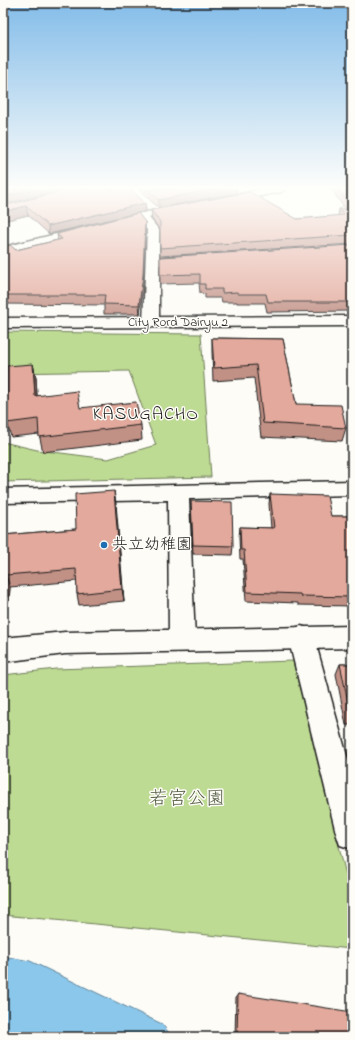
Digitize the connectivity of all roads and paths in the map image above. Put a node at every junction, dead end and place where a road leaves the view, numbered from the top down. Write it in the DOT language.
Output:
graph roads {
  1 [pos="49,238"];
  2 [pos="153,238"];
  3 [pos="3,251"];
  4 [pos="202,259"];
  5 [pos="152,262"];
  6 [pos="352,321"];
  7 [pos="3,322"];
  8 [pos="151,322"];
  9 [pos="352,488"];
  10 [pos="178,492"];
  11 [pos="3,496"];
  12 [pos="301,637"];
  13 [pos="352,637"];
  14 [pos="182,640"];
  15 [pos="3,650"];
  16 [pos="352,832"];
  1 -- 3 [label="main road"];
  2 -- 5 [label="main road"];
  4 -- 5 [label="main road"];
  5 -- 8 [label="main road"];
  6 -- 8 [label="main road, City Rord Dairyu 2"];
  7 -- 8 [label="main road, City Rord Dairyu 2"];
  9 -- 10 [label="main road"];
  10 -- 11 [label="main road"];
  10 -- 14 [label="main road"];
  12 -- 13 [label="main road"];
  12 -- 14 [label="main road"];
  12 -- 16 [label="main road"];
  14 -- 15 [label="main road"];
}
